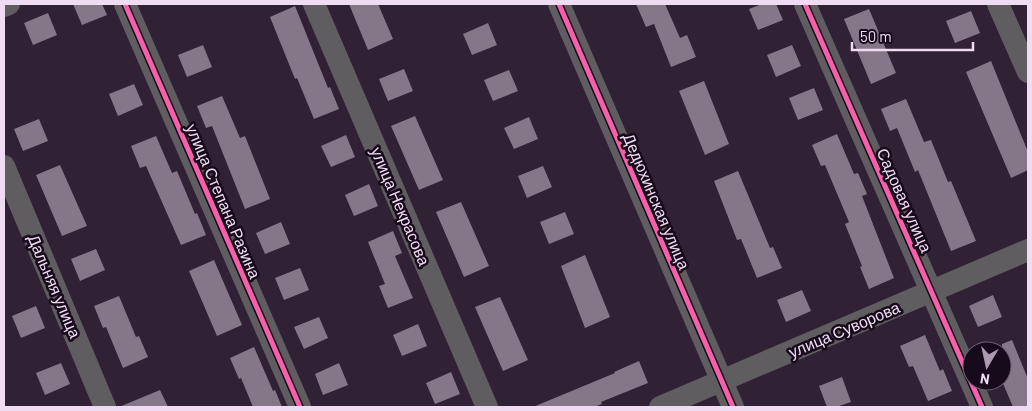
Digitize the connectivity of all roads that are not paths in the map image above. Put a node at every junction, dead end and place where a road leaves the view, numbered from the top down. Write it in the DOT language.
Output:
graph roads {
  1 [pos="9,4"];
  2 [pos="125,4"];
  3 [pos="314,4"];
  4 [pos="559,4"];
  5 [pos="804,4"];
  6 [pos="998,4"];
  7 [pos="4,6"];
  8 [pos="1028,72"];
  9 [pos="4,166"];
  10 [pos="1028,250"];
  11 [pos="931,292"];
  12 [pos="721,381"];
  13 [pos="106,407"];
  14 [pos="300,407"];
  15 [pos="487,407"];
  16 [pos="660,407"];
  17 [pos="733,407"];
  18 [pos="982,407"];
  1 -- 7 [label="street"];
  2 -- 14 [label="street, улица Степана Разина"];
  3 -- 15 [label="street, улица Некрасова"];
  4 -- 12 [label="street, Дедюхинская улица"];
  5 -- 11 [label="street, Садовая улица"];
  6 -- 8 [label="street"];
  9 -- 13 [label="street, Дальняя улица"];
  10 -- 11 [label="street, улица Суворова"];
  11 -- 12 [label="street, улица Суворова"];
  11 -- 18 [label="street, Садовая улица"];
  12 -- 16 [label="street, улица Суворова"];
  12 -- 17 [label="street, Дедюхинская улица"];
}
